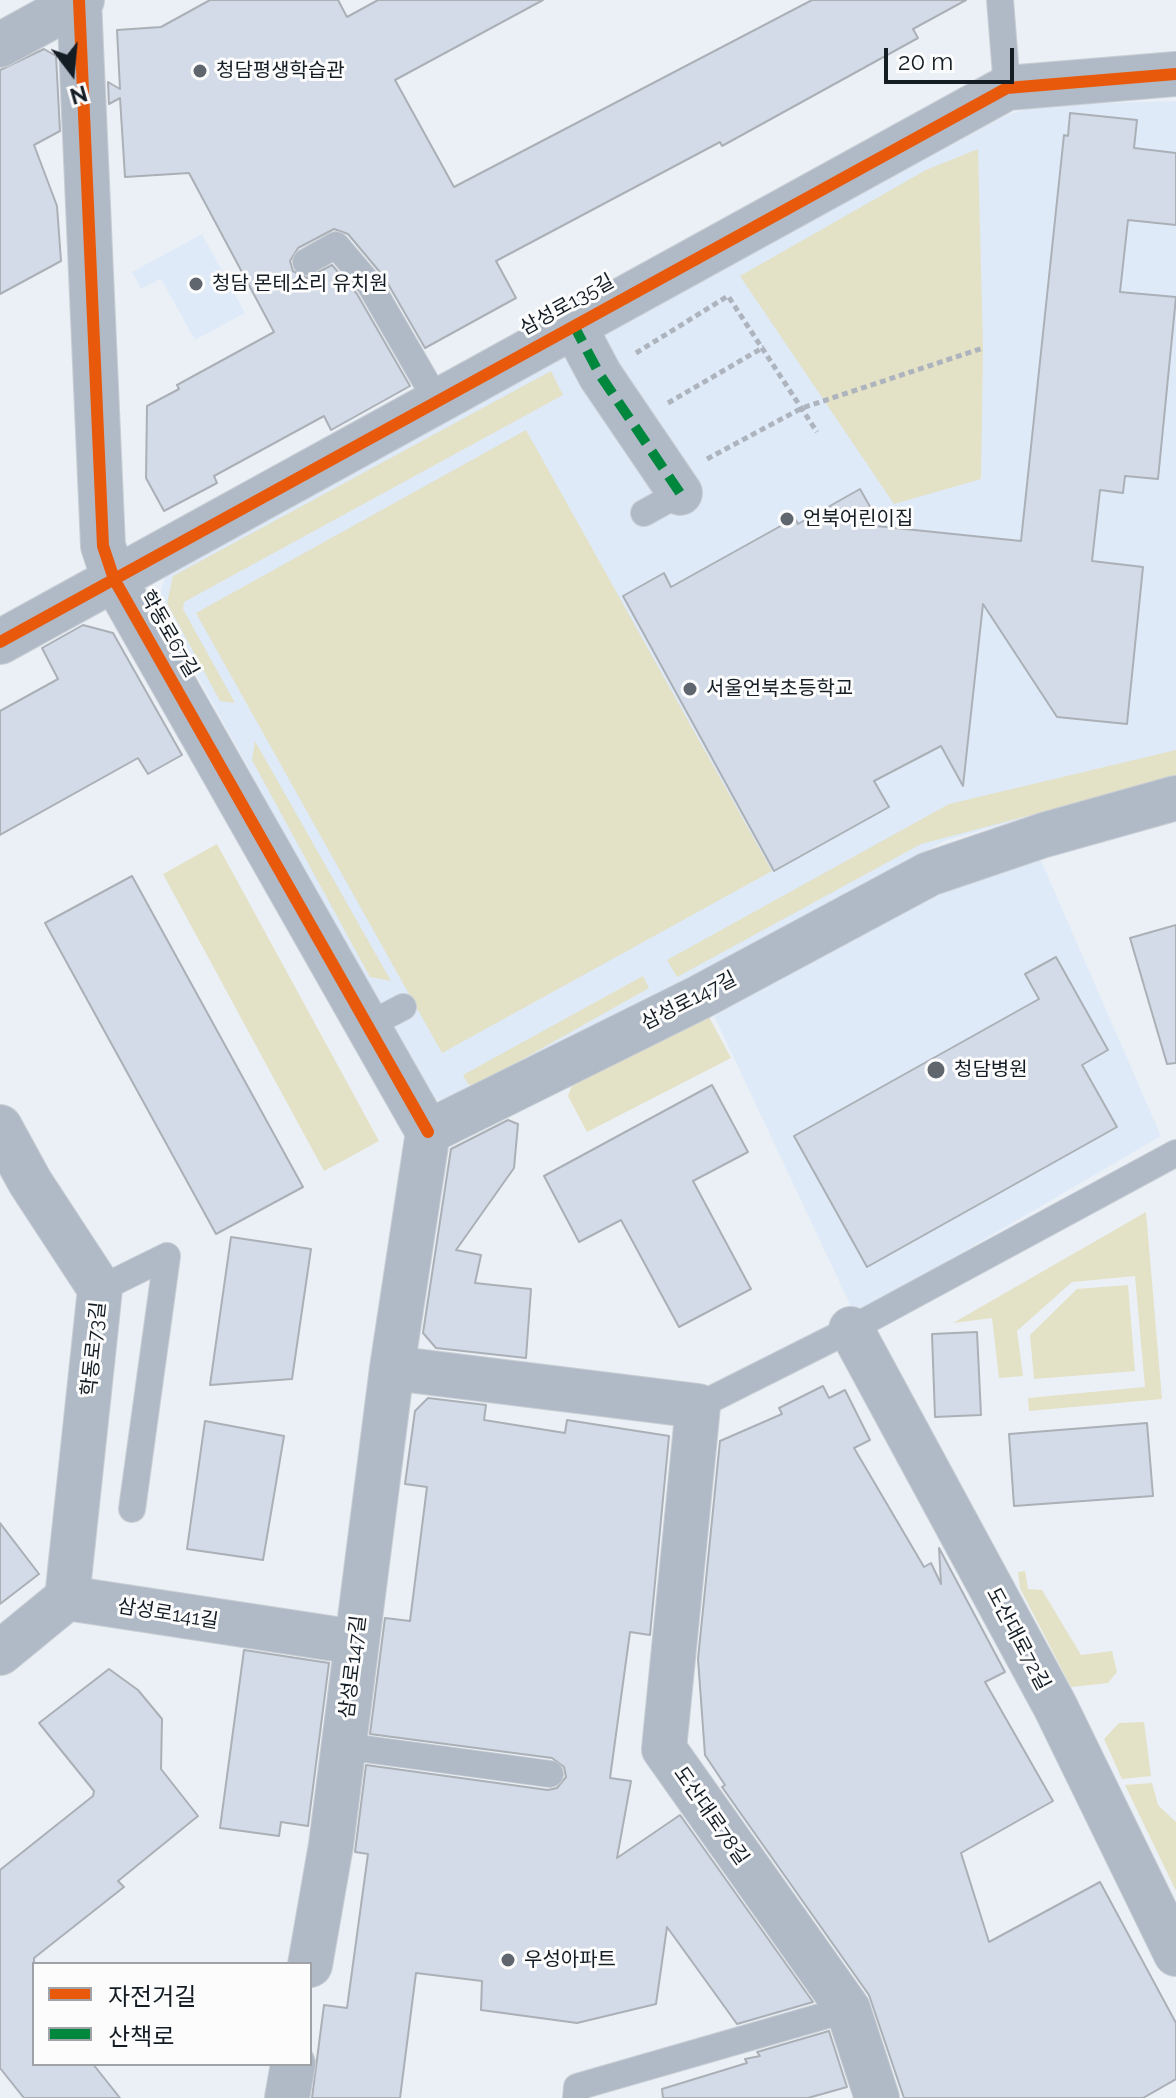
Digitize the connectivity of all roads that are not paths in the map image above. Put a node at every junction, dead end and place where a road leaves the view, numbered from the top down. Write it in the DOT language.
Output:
graph roads {
  1 [pos="1000,0"];
  2 [pos="80,1"];
  3 [pos="0,45"];
  4 [pos="1176,74"];
  5 [pos="1007,88"];
  6 [pos="306,262"];
  7 [pos="573,324"];
  8 [pos="437,401"];
  9 [pos="665,495"];
  10 [pos="114,579"];
  11 [pos="0,642"];
  12 [pos="1176,798"];
  13 [pos="0,1127"];
  14 [pos="428,1132"];
  15 [pos="1176,1153"];
  16 [pos="100,1289"];
  17 [pos="851,1329"];
  18 [pos="392,1368"];
  19 [pos="698,1406"];
  20 [pos="132,1509"];
  21 [pos="67,1598"];
  22 [pos="355,1642"];
  23 [pos="0,1653"];
  24 [pos="343,1746"];
  25 [pos="550,1774"];
  26 [pos="1176,1954"];
  27 [pos="311,1962"];
  28 [pos="848,2009"];
  29 [pos="293,2066"];
  30 [pos="287,2098"];
  31 [pos="576,2098"];
  32 [pos="877,2098"];
  1 -- 5 [label="lane"];
  2 -- 3 [label="street"];
  2 -- 10 [label="street, 학동로67길"];
  4 -- 5 [label="street, 삼성로135길"];
  5 -- 7 [label="street, 삼성로135길"];
  6 -- 8 [label="lane"];
  7 -- 8 [label="street, 삼성로135길"];
  7 -- 9 [label="lane"];
  7 -- 9 [label="street"];
  8 -- 10 [label="street, 삼성로135길"];
  10 -- 11 [label="street, 삼성로135길"];
  10 -- 14 [label="street, 학동로67길"];
  12 -- 14 [label="street, 삼성로147길"];
  13 -- 16 [label="street, 학동로73길"];
  14 -- 18 [label="street, 삼성로147길"];
  15 -- 17 [label="lane"];
  16 -- 20 [label="lane"];
  16 -- 21 [label="street, 학동로73길"];
  17 -- 19 [label="lane"];
  17 -- 26 [label="street, 도산대로72길"];
  18 -- 19 [label="street"];
  18 -- 22 [label="street, 삼성로147길"];
  19 -- 28 [label="street, 도산대로78길"];
  21 -- 22 [label="street, 삼성로141길"];
  21 -- 23 [label="street"];
  22 -- 24 [label="street, 삼성로147길"];
  24 -- 25 [label="lane"];
  24 -- 27 [label="street, 삼성로147길"];
  28 -- 31 [label="lane"];
  28 -- 32 [label="street, 도산대로78길"];
  29 -- 30 [label="street"];
}
